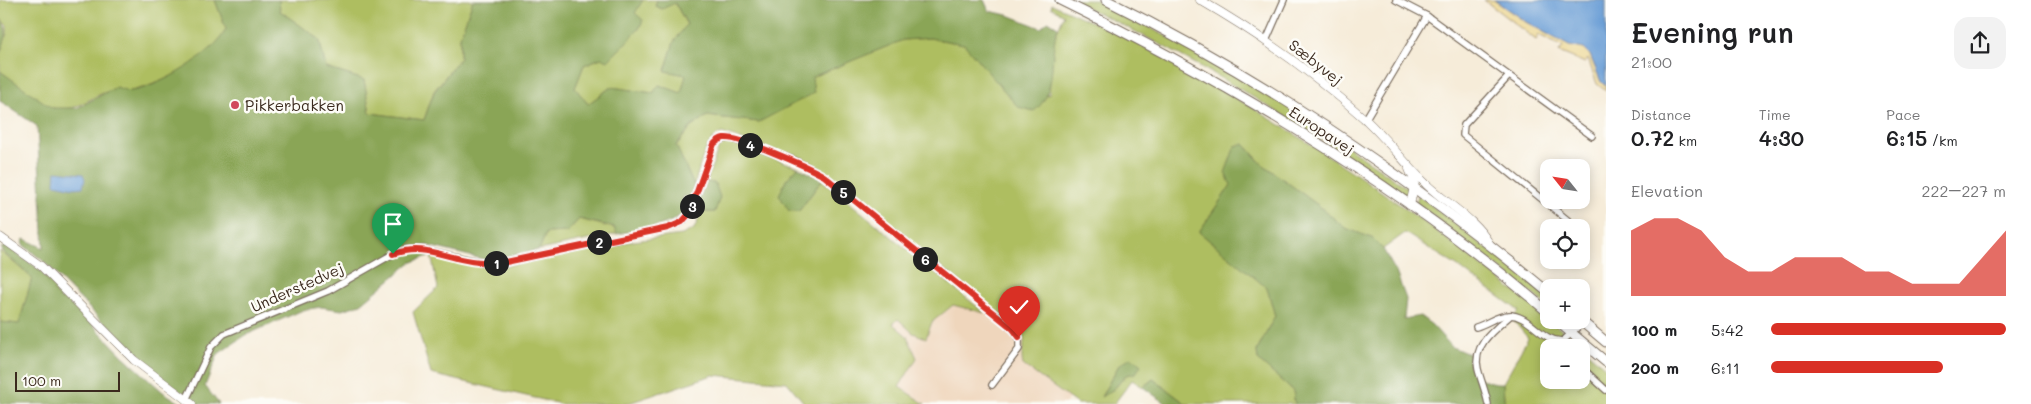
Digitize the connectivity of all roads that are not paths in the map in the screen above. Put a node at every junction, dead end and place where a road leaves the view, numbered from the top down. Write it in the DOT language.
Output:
graph roads {
  1 [pos="1060,0"];
  2 [pos="1106,0"];
  3 [pos="1200,0"];
  4 [pos="1284,0"];
  5 [pos="1396,0"];
  6 [pos="1212,3"];
  7 [pos="1427,16"];
  8 [pos="1266,42"];
  9 [pos="1509,76"];
  10 [pos="1365,120"];
  11 [pos="1592,136"];
  12 [pos="1396,150"];
  13 [pos="1415,187"];
  14 [pos="1410,205"];
  15 [pos="1566,219"];
  16 [pos="0,237"];
  17 [pos="1491,246"];
  18 [pos="1540,286"];
  19 [pos="1540,307"];
  20 [pos="1511,315"];
  21 [pos="1476,327"];
  22 [pos="1590,328"];
  23 [pos="1566,329"];
  24 [pos="1576,329"];
  25 [pos="1572,334"];
  26 [pos="1551,339"];
  27 [pos="1566,339"];
  28 [pos="1606,342"];
  29 [pos="1606,362"];
  30 [pos="1590,375"];
  31 [pos="992,385"];
  32 [pos="1606,390"];
  33 [pos="189,402"];
  34 [pos="1488,404"];
  1 -- 14 [label="main road, Europavej"];
  2 -- 13 [label="main road, Europavej"];
  3 -- 6 [label="street, Sæbyvej"];
  4 -- 8 [label="street"];
  5 -- 7 [label="street"];
  6 -- 8 [label="street, Sæbyvej"];
  7 -- 9 [label="street"];
  7 -- 10 [label="street"];
  8 -- 10 [label="street, Sæbyvej"];
  9 -- 11 [label="street"];
  9 -- 15 [label="street"];
  10 -- 12 [label="street, Sæbyvej"];
  12 -- 13 [label="street, Sæbyvej"];
  12 -- 17 [label="street, Sæbyvej"];
  13 -- 14 [label="street"];
  13 -- 17 [label="main road, Europavej"];
  14 -- 19 [label="main road, Europavej"];
  16 -- 33 [label="street, Understedvej"];
  17 -- 18 [label="main road, Europavej"];
  20 -- 21 [label="street"];
  20 -- 26 [label="street"];
  20 -- 34 [label="street"];
  22 -- 28 [label="main road"];
  23 -- 25 [label="main road"];
  24 -- 25 [label="street"];
  25 -- 27 [label="street"];
  25 -- 29 [label="main road"];
  30 -- 32 [label="street"];
  31 -- 33 [label="street, Understedvej"];
}
